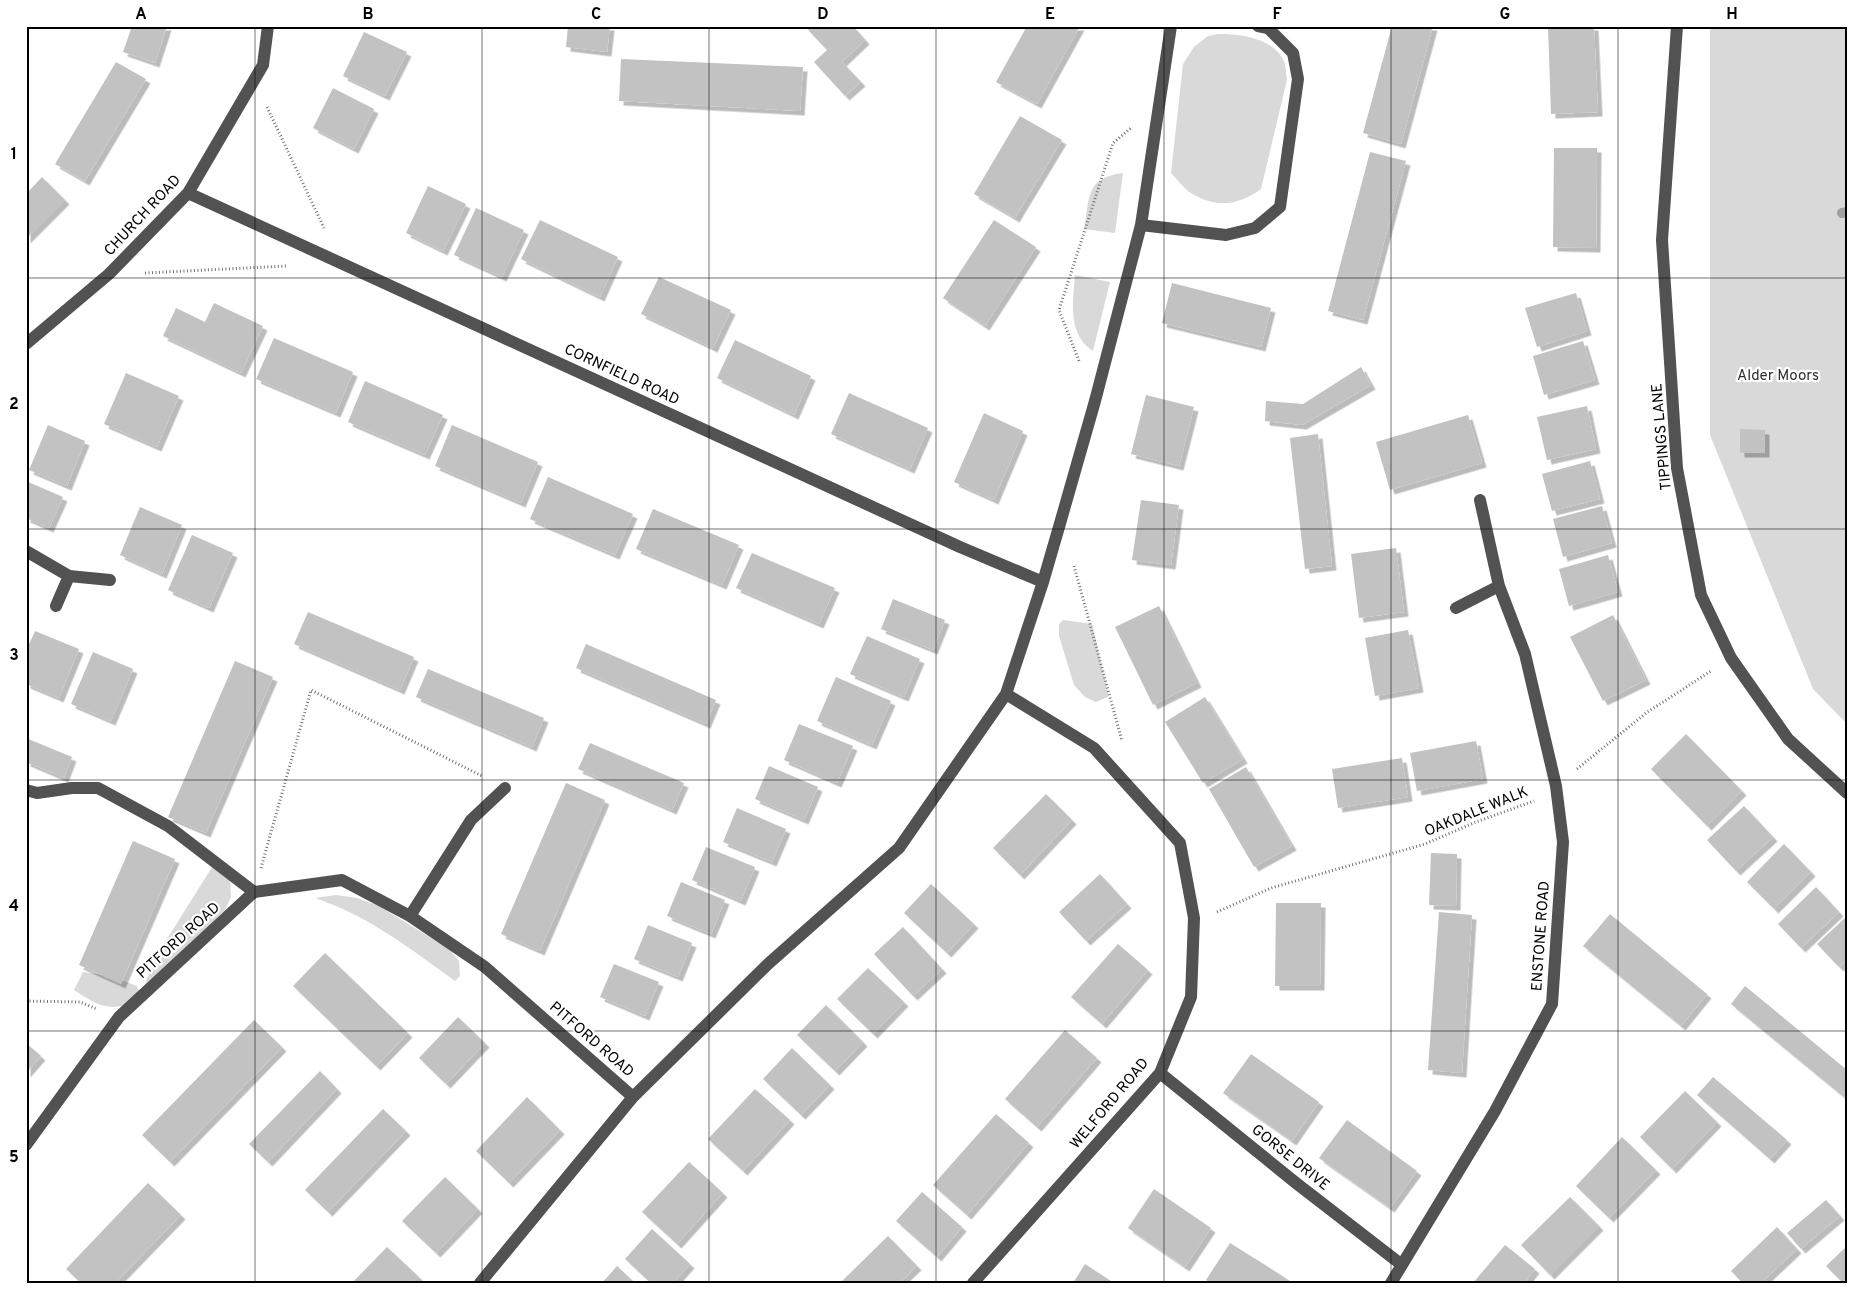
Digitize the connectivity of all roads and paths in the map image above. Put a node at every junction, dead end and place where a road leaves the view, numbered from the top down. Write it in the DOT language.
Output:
graph roads {
  1 [pos="268,26"];
  2 [pos="1171,26"];
  3 [pos="1258,26"];
  4 [pos="1677,26"];
  5 [pos="1159,106"];
  6 [pos="188,193"];
  7 [pos="1141,225"];
  8 [pos="26,344"];
  9 [pos="1095,401"];
  10 [pos="1480,500"];
  11 [pos="1061,520"];
  12 [pos="26,551"];
  13 [pos="69,576"];
  14 [pos="110,580"];
  15 [pos="1043,582"];
  16 [pos="1499,586"];
  17 [pos="56,606"];
  18 [pos="1456,608"];
  19 [pos="1731,658"];
  20 [pos="1006,694"];
  21 [pos="1124,748"];
  22 [pos="1556,786"];
  23 [pos="506,788"];
  24 [pos="26,790"];
  25 [pos="1847,794"];
  26 [pos="254,892"];
  27 [pos="410,916"];
  28 [pos="1194,918"];
  29 [pos="26,1001"];
  30 [pos="119,1017"];
  31 [pos="1160,1073"];
  32 [pos="633,1096"];
  33 [pos="26,1145"];
  34 [pos="1402,1265"];
  35 [pos="480,1283"];
  36 [pos="974,1283"];
  37 [pos="1390,1283"];
  1 -- 6 [label="street, CHURCH ROAD"];
  2 -- 5 [label="street"];
  3 -- 7 [label="street"];
  4 -- 19 [label="street, TIPPINGS LANE"];
  5 -- 7 [label="street"];
  5 -- 9 [label="path"];
  6 -- 8 [label="street, CHURCH ROAD"];
  6 -- 15 [label="street, CORNFIELD ROAD"];
  7 -- 9 [label="street"];
  9 -- 11 [label="street"];
  10 -- 16 [label="street, ENSTONE ROAD"];
  11 -- 15 [label="street"];
  11 -- 21 [label="path"];
  12 -- 13 [label="street"];
  13 -- 14 [label="street"];
  13 -- 17 [label="street"];
  15 -- 20 [label="street"];
  16 -- 18 [label="street"];
  16 -- 22 [label="street, ENSTONE ROAD"];
  19 -- 22 [label="path, OAKDALE WALK"];
  19 -- 25 [label="street, TIPPINGS LANE"];
  20 -- 28 [label="street, WELFORD ROAD"];
  20 -- 32 [label="street"];
  22 -- 28 [label="path, OAKDALE WALK"];
  22 -- 34 [label="street, ENSTONE ROAD"];
  23 -- 26 [label="path"];
  23 -- 27 [label="street"];
  24 -- 26 [label="street"];
  26 -- 27 [label="street, PITFORD ROAD"];
  26 -- 30 [label="street, PITFORD ROAD"];
  27 -- 32 [label="street, PITFORD ROAD"];
  28 -- 31 [label="street, WELFORD ROAD"];
  29 -- 30 [label="path"];
  30 -- 33 [label="street, PITFORD ROAD"];
  31 -- 34 [label="street, GORSE DRIVE"];
  31 -- 36 [label="street, WELFORD ROAD"];
  32 -- 35 [label="street"];
  34 -- 37 [label="street, ENSTONE ROAD"];
}
